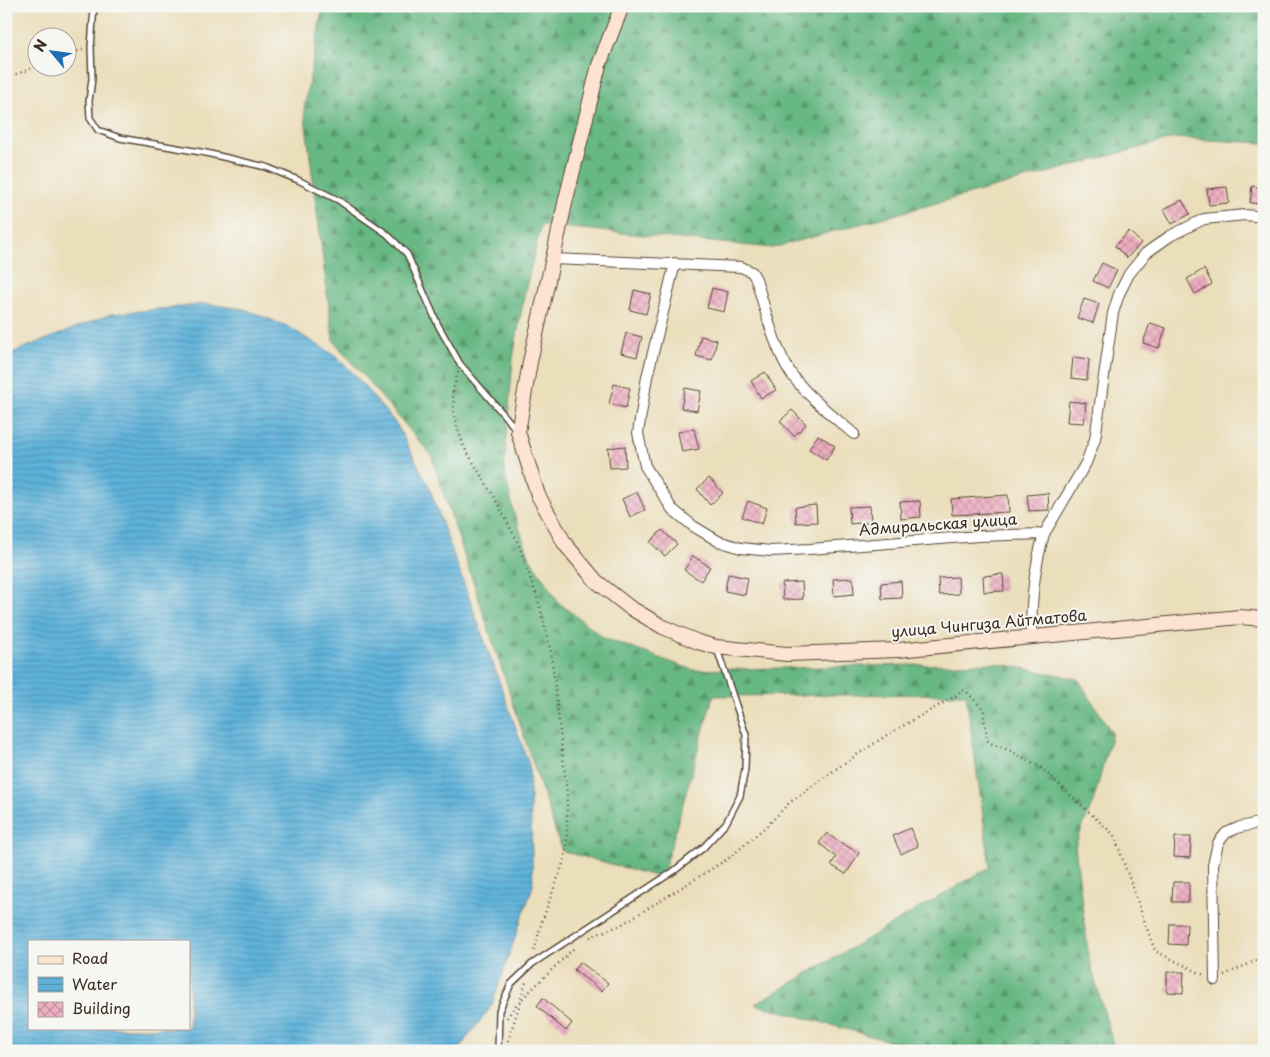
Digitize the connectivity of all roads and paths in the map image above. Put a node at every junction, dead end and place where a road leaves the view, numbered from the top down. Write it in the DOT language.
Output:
graph roads {
  1 [pos="94,6"];
  2 [pos="622,6"];
  3 [pos="91,47"];
  4 [pos="78,52"];
  5 [pos="28,70"];
  6 [pos="6,74"];
  7 [pos="1264,217"];
  8 [pos="553,259"];
  9 [pos="675,263"];
  10 [pos="460,364"];
  11 [pos="518,432"];
  12 [pos="854,434"];
  13 [pos="1044,534"];
  14 [pos="1264,618"];
  15 [pos="1031,636"];
  16 [pos="716,647"];
  17 [pos="1264,822"];
  18 [pos="587,938"];
  19 [pos="575,947"];
  20 [pos="1264,957"];
  21 [pos="532,964"];
  22 [pos="1214,980"];
  23 [pos="521,1000"];
  24 [pos="499,1035"];
  25 [pos="506,1044"];
  26 [pos="498,1051"];
  1 -- 3 [label="lane"];
  2 -- 8 [label="street"];
  3 -- 4 [label="path"];
  3 -- 10 [label="lane"];
  5 -- 6 [label="path"];
  7 -- 13 [label="street"];
  8 -- 9 [label="street"];
  8 -- 11 [label="street"];
  9 -- 12 [label="street"];
  9 -- 13 [label="street, Адмиральская улица"];
  10 -- 11 [label="lane"];
  10 -- 21 [label="path"];
  11 -- 16 [label="street, улица Чингиза Айтматова"];
  13 -- 15 [label="street"];
  14 -- 15 [label="street, улица Чингиза Айтматова"];
  15 -- 16 [label="street, улица Чингиза Айтматова"];
  16 -- 21 [label="lane"];
  17 -- 22 [label="street"];
  18 -- 22 [label="path"];
  19 -- 23 [label="path"];
  20 -- 22 [label="path"];
  21 -- 23 [label="path"];
  21 -- 24 [label="lane"];
  23 -- 24 [label="path"];
  23 -- 25 [label="path"];
  24 -- 26 [label="lane"];
}
